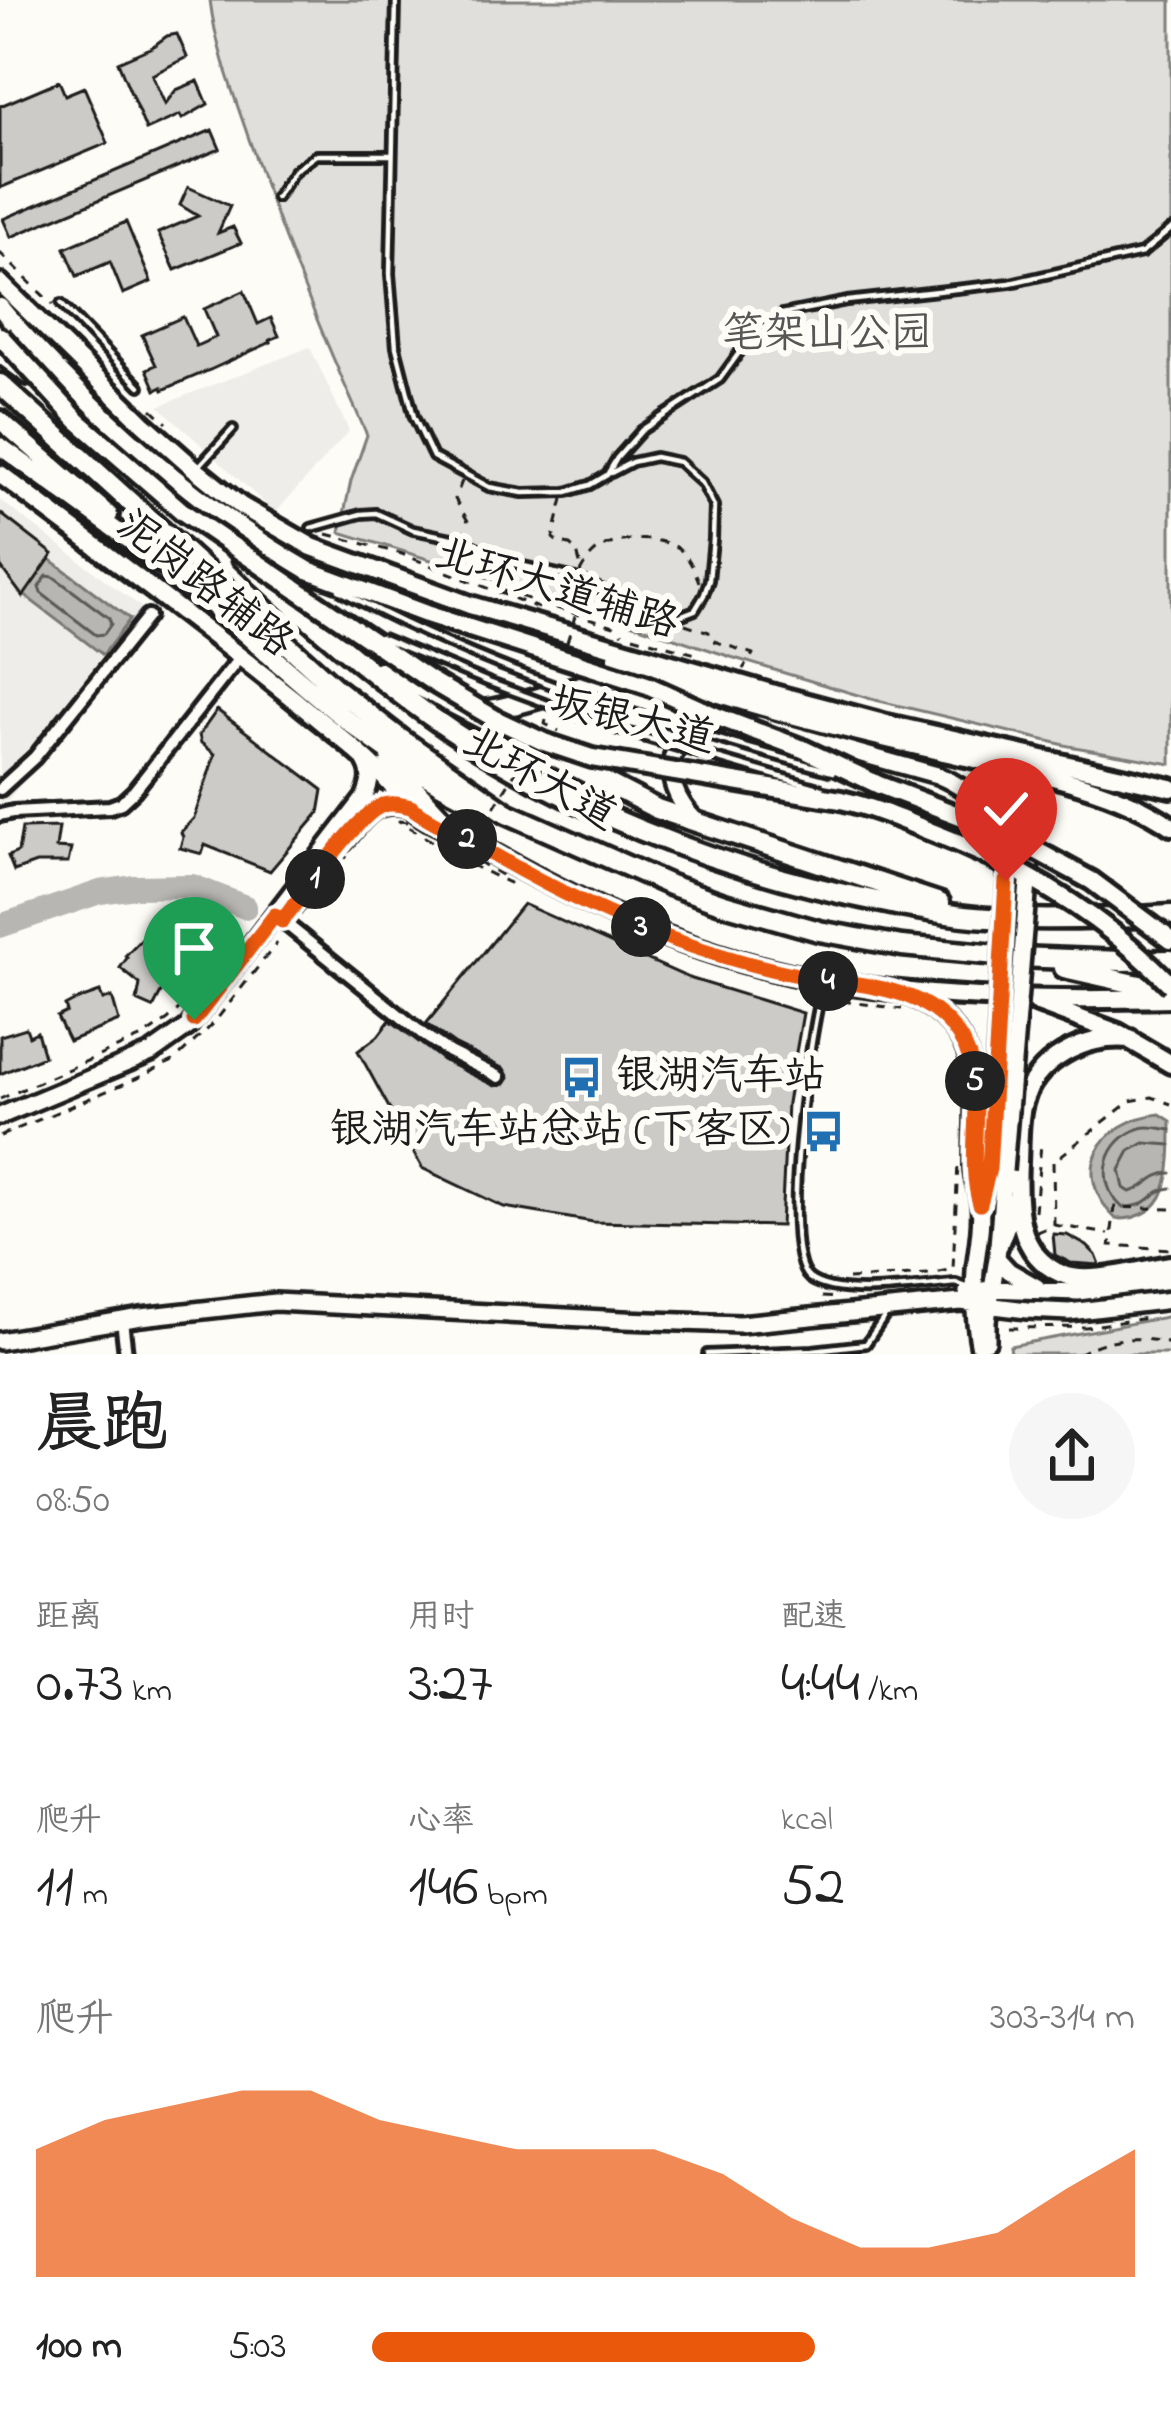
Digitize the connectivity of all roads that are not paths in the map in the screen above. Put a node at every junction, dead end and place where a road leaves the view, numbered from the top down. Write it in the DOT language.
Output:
graph roads {
  1 [pos="396,0"];
  2 [pos="392,154"];
  3 [pos="276,198"];
  4 [pos="1171,229"];
  5 [pos="2,299"];
  6 [pos="58,306"];
  7 [pos="0,336"];
  8 [pos="97,341"];
  9 [pos="0,355"];
  10 [pos="79,361"];
  11 [pos="140,386"];
  12 [pos="3,388"];
  13 [pos="0,420"];
  14 [pos="77,421"];
  15 [pos="233,429"];
  16 [pos="0,446"];
  17 [pos="196,470"];
  18 [pos="0,474"];
  19 [pos="607,475"];
  20 [pos="91,507"];
  21 [pos="311,528"];
  22 [pos="308,571"];
  23 [pos="187,582"];
  24 [pos="163,598"];
  25 [pos="148,616"];
  26 [pos="347,622"];
  27 [pos="557,633"];
  28 [pos="240,657"];
  29 [pos="361,664"];
  30 [pos="683,683"];
  31 [pos="466,713"];
  32 [pos="359,728"];
  33 [pos="362,756"];
  34 [pos="999,766"];
  35 [pos="879,785"];
  36 [pos="1171,788"];
  37 [pos="0,789"];
  38 [pos="868,806"];
  39 [pos="507,813"];
  40 [pos="0,815"];
  41 [pos="405,818"];
  42 [pos="704,826"];
  43 [pos="1171,826"];
  44 [pos="465,845"];
  45 [pos="1171,915"];
  46 [pos="279,918"];
  47 [pos="984,918"];
  48 [pos="1171,940"];
  49 [pos="1018,957"];
  50 [pos="1171,960"];
  51 [pos="825,980"];
  52 [pos="894,989"];
  53 [pos="1171,992"];
  54 [pos="1021,996"];
  55 [pos="1134,1041"];
  56 [pos="1171,1064"];
  57 [pos="499,1077"];
  58 [pos="0,1116"];
  59 [pos="0,1126"];
  60 [pos="1004,1168"];
  61 [pos="980,1204"];
  62 [pos="998,1252"];
  63 [pos="1171,1265"];
  64 [pos="1171,1280"];
  65 [pos="1046,1291"];
  66 [pos="982,1297"];
  67 [pos="1171,1300"];
  68 [pos="887,1311"];
  69 [pos="122,1320"];
  70 [pos="0,1340"];
  71 [pos="126,1354"];
  72 [pos="707,1354"];
  73 [pos="985,1354"];
  1 -- 2 [label="lane"];
  2 -- 3 [label="lane"];
  2 -- 19 [label="lane"];
  4 -- 19 [label="lane"];
  5 -- 10 [label="main road, 北环大道辅路"];
  5 -- 22 [label="main road, 坂银大道"];
  6 -- 8 [label="lane"];
  7 -- 14 [label="main road, bridge"];
  8 -- 10 [label="lane"];
  8 -- 11 [label="lane"];
  9 -- 14 [label="main road, 坂银大道, bridge"];
  9 -- 29 [label="highway, 北环大道"];
  10 -- 17 [label="main road, 北环大道辅路"];
  12 -- 39 [label="highway, 北环大道"];
  13 -- 20 [label="main road"];
  14 -- 26 [label="main road, 坂银大道, bridge"];
  15 -- 17 [label="lane"];
  16 -- 20 [label="main road"];
  17 -- 27 [label="main road, 北环大道辅路"];
  18 -- 24 [label="main road, 泥岗路辅路"];
  19 -- 21 [label="lane"];
  20 -- 23 [label="main road"];
  22 -- 35 [label="main road, 坂银大道, bridge"];
  22 -- 35 [label="lane, bridge"];
  23 -- 32 [label="highway"];
  24 -- 25 [label="lane"];
  24 -- 28 [label="main road, 泥岗路辅路"];
  25 -- 37 [label="street"];
  26 -- 38 [label="lane, bridge"];
  26 -- 38 [label="main road, 坂银大道, bridge"];
  27 -- 30 [label="main road"];
  27 -- 36 [label="main road, 北环大道辅路"];
  28 -- 33 [label="main road, 泥岗路辅路"];
  28 -- 40 [label="street"];
  29 -- 31 [label="highway"];
  29 -- 47 [label="highway, 北环大道"];
  30 -- 31 [label="highway"];
  30 -- 34 [label="main road"];
  31 -- 42 [label="highway"];
  32 -- 39 [label="highway"];
  32 -- 44 [label="highway"];
  33 -- 41 [label="main road"];
  33 -- 46 [label="street"];
  34 -- 43 [label="main road"];
  34 -- 60 [label="street, bridge"];
  35 -- 48 [label="main road, 坂银大道, bridge"];
  38 -- 53 [label="main road, 坂银大道, bridge"];
  39 -- 49 [label="highway, 北环大道"];
  41 -- 44 [label="main road"];
  41 -- 46 [label="street"];
  42 -- 47 [label="highway"];
  42 -- 60 [label="street, bridge"];
  44 -- 51 [label="main road"];
  45 -- 47 [label="highway, 北环大道"];
  46 -- 57 [label="street"];
  46 -- 58 [label="street"];
  46 -- 59 [label="street"];
  49 -- 50 [label="highway, 北环大道"];
  49 -- 53 [label="highway"];
  51 -- 52 [label="main road"];
  51 -- 66 [label="lane"];
  52 -- 54 [label="main road"];
  52 -- 61 [label="street"];
  53 -- 54 [label="main road"];
  54 -- 55 [label="main road"];
  55 -- 56 [label="main road"];
  55 -- 60 [label="main road"];
  60 -- 61 [label="street"];
  60 -- 62 [label="main road"];
  60 -- 63 [label="main road"];
  61 -- 66 [label="street"];
  62 -- 65 [label="street"];
  62 -- 66 [label="street"];
  64 -- 65 [label="street"];
  65 -- 66 [label="street"];
  66 -- 67 [label="street"];
  66 -- 68 [label="street"];
  66 -- 73 [label="street"];
  68 -- 69 [label="street"];
  68 -- 72 [label="lane"];
  69 -- 70 [label="street"];
  69 -- 71 [label="street"];
}
